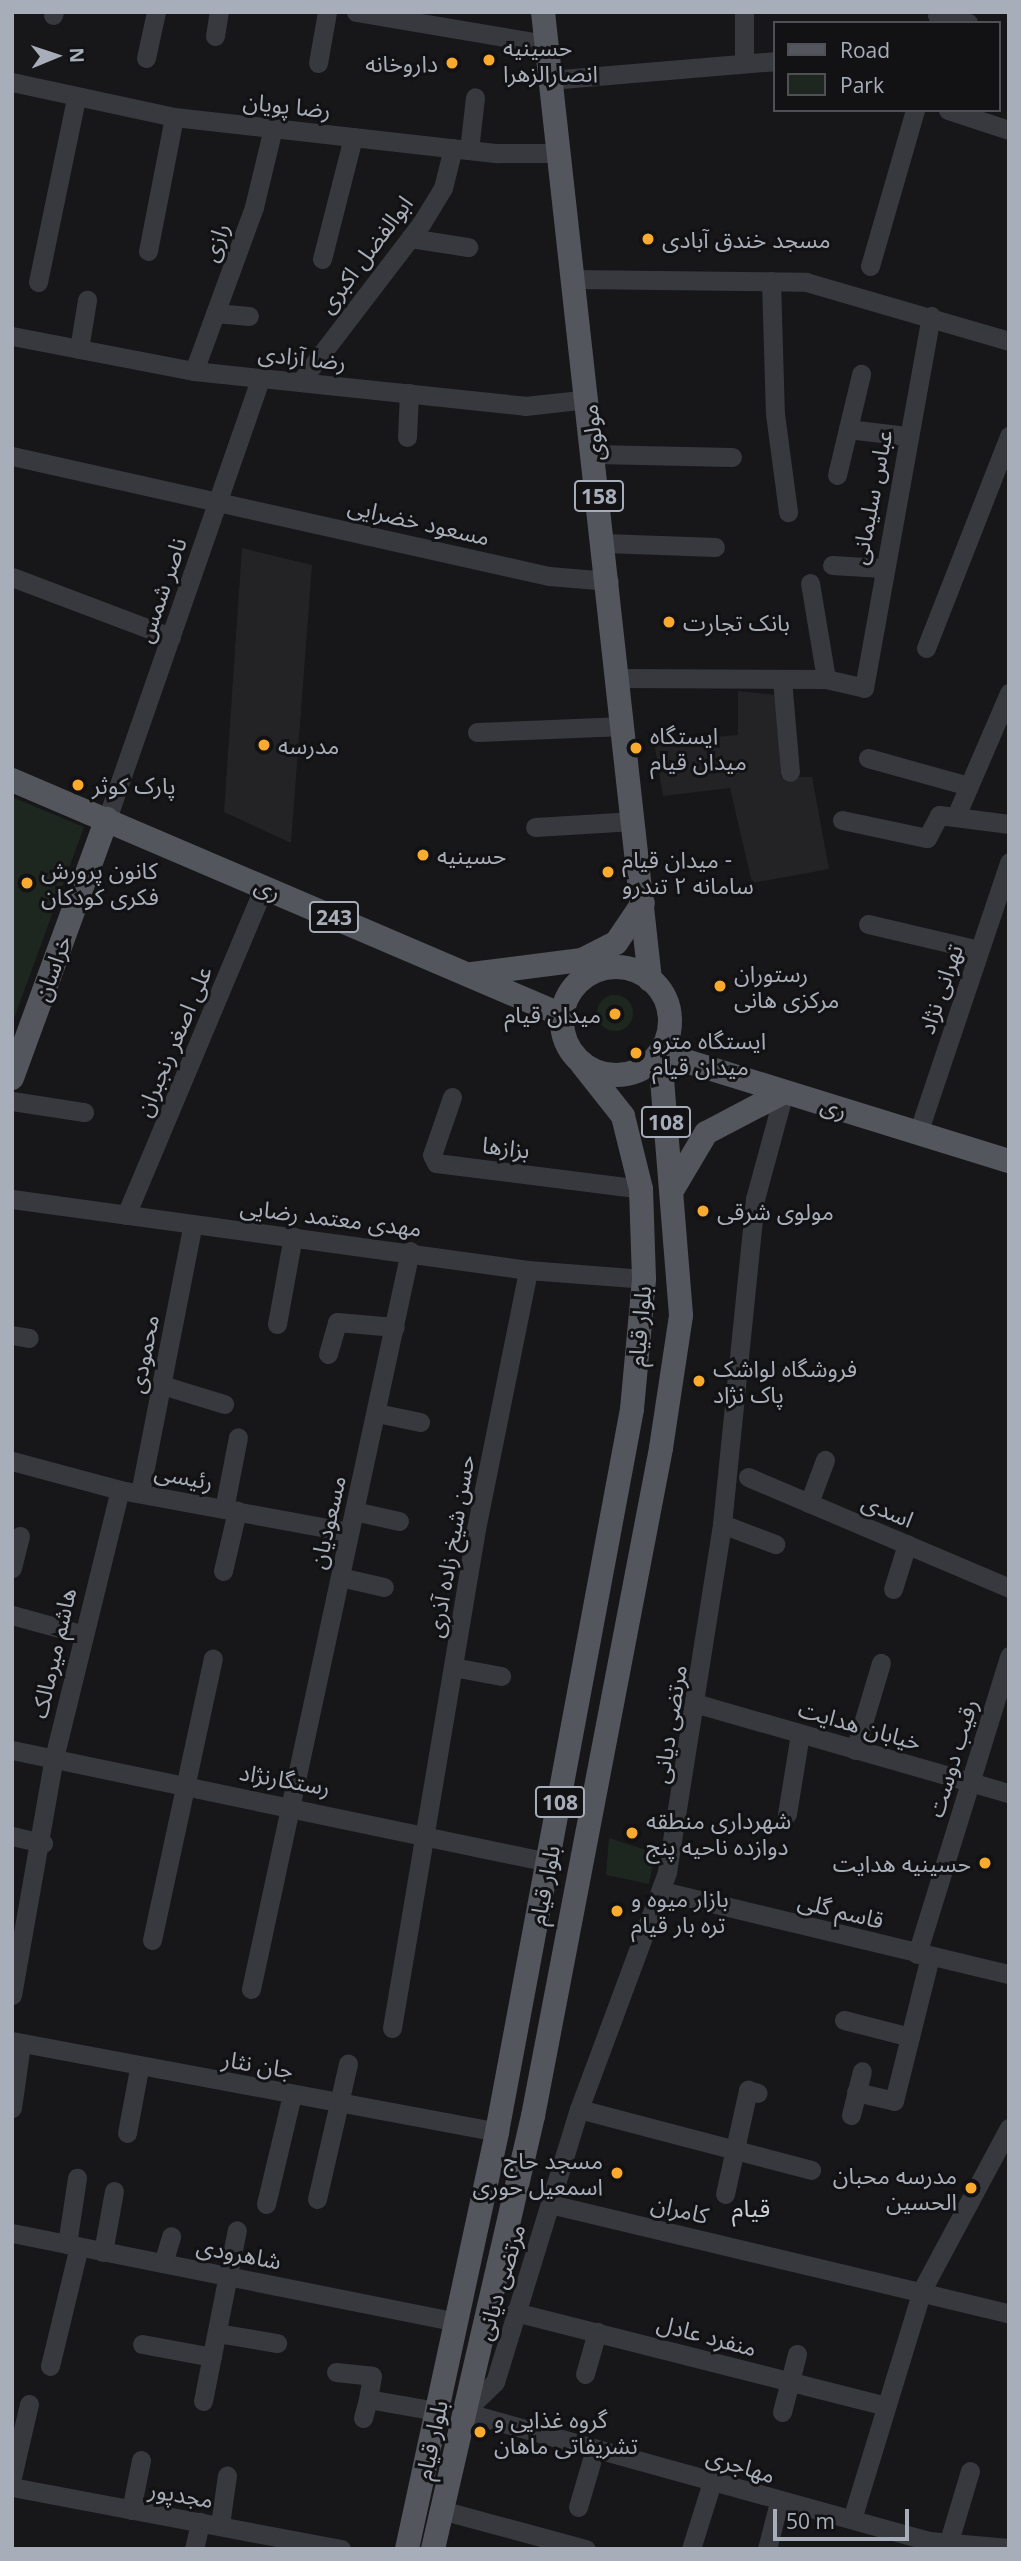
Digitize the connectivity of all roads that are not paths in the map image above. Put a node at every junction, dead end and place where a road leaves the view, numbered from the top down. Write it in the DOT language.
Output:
graph roads {
  1 [pos="156,12"];
  2 [pos="219,12"];
  3 [pos="327,12"];
  4 [pos="356,12"];
  5 [pos="543,12"];
  6 [pos="744,12"];
  7 [pos="937,17"];
  8 [pos="958,21"];
  9 [pos="215,36"];
  10 [pos="546,44"];
  11 [pos="146,58"];
  12 [pos="772,61"];
  13 [pos="744,62"];
  14 [pos="318,63"];
  15 [pos="550,80"];
  16 [pos="12,82"];
  17 [pos="475,97"];
  18 [pos="76,99"];
  19 [pos="914,112"];
  20 [pos="954,112"];
  21 [pos="174,117"];
  22 [pos="273,128"];
  23 [pos="1009,130"];
  24 [pos="353,137"];
  25 [pos="461,149"];
  26 [pos="559,153"];
  27 [pos="410,238"];
  28 [pos="468,247"];
  29 [pos="148,251"];
  30 [pos="322,259"];
  31 [pos="870,266"];
  32 [pos="575,279"];
  33 [pos="771,281"];
  34 [pos="38,282"];
  35 [pos="87,300"];
  36 [pos="215,313"];
  37 [pos="249,316"];
  38 [pos="931,317"];
  39 [pos="12,336"];
  40 [pos="1009,341"];
  41 [pos="79,349"];
  42 [pos="194,371"];
  43 [pos="861,374"];
  44 [pos="261,378"];
  45 [pos="300,382"];
  46 [pos="409,393"];
  47 [pos="588,399"];
  48 [pos="848,429"];
  49 [pos="907,436"];
  50 [pos="1009,436"];
  51 [pos="407,437"];
  52 [pos="594,454"];
  53 [pos="12,456"];
  54 [pos="732,457"];
  55 [pos="837,475"];
  56 [pos="219,500"];
  57 [pos="788,512"];
  58 [pos="605,543"];
  59 [pos="715,547"];
  60 [pos="832,565"];
  61 [pos="882,568"];
  62 [pos="12,577"];
  63 [pos="609,581"];
  64 [pos="810,583"];
  65 [pos="171,637"];
  66 [pos="926,648"];
  67 [pos="619,678"];
  68 [pos="782,678"];
  69 [pos="826,679"];
  70 [pos="1009,693"];
  71 [pos="624,726"];
  72 [pos="477,732"];
  73 [pos="868,758"];
  74 [pos="790,772"];
  75 [pos="12,780"];
  76 [pos="968,786"];
  77 [pos="956,816"];
  78 [pos="107,819"];
  79 [pos="842,820"];
  80 [pos="634,821"];
  81 [pos="1009,824"];
  82 [pos="535,827"];
  83 [pos="1009,862"];
  84 [pos="264,887"];
  85 [pos="643,903"];
  86 [pos="868,924"];
  87 [pos="979,950"];
  88 [pos="468,975"];
  89 [pos="650,980"];
  90 [pos="562,1015"];
  91 [pos="660,1053"];
  92 [pos="582,1064"];
  93 [pos="12,1079"];
  94 [pos="784,1092"];
  95 [pos="452,1097"];
  96 [pos="12,1101"];
  97 [pos="84,1112"];
  98 [pos="918,1133"];
  99 [pos="1009,1161"];
  100 [pos="641,1189"];
  101 [pos="672,1191"];
  102 [pos="12,1199"];
  103 [pos="126,1215"];
  104 [pos="194,1224"];
  105 [pos="293,1237"];
  106 [pos="410,1251"];
  107 [pos="528,1270"];
  108 [pos="644,1279"];
  109 [pos="277,1324"];
  110 [pos="395,1327"];
  111 [pos="328,1354"];
  112 [pos="162,1385"];
  113 [pos="224,1404"];
  114 [pos="377,1413"];
  115 [pos="420,1422"];
  116 [pos="238,1437"];
  117 [pos="12,1461"];
  118 [pos="825,1461"];
  119 [pos="748,1477"];
  120 [pos="130,1491"];
  121 [pos="809,1503"];
  122 [pos="231,1510"];
  123 [pos="354,1511"];
  124 [pos="399,1521"];
  125 [pos="722,1524"];
  126 [pos="349,1532"];
  127 [pos="20,1536"];
  128 [pos="775,1544"];
  129 [pos="906,1544"];
  130 [pos="12,1568"];
  131 [pos="223,1571"];
  132 [pos="340,1577"];
  133 [pos="384,1587"];
  134 [pos="1009,1588"];
  135 [pos="892,1589"];
  136 [pos="12,1615"];
  137 [pos="81,1634"];
  138 [pos="1009,1656"];
  139 [pos="213,1658"];
  140 [pos="881,1662"];
  141 [pos="453,1667"];
  142 [pos="501,1676"];
  143 [pos="698,1704"];
  144 [pos="800,1734"];
  145 [pos="856,1749"];
  146 [pos="12,1750"];
  147 [pos="54,1758"];
  148 [pos="970,1782"];
  149 [pos="180,1786"];
  150 [pos="1009,1793"];
  151 [pos="290,1804"];
  152 [pos="787,1814"];
  153 [pos="422,1832"];
  154 [pos="12,1836"];
  155 [pos="43,1843"];
  156 [pos="548,1862"];
  157 [pos="662,1891"];
  158 [pos="152,1940"];
  159 [pos="923,1956"];
  160 [pos="1009,1974"];
  161 [pos="251,1989"];
  162 [pos="12,1995"];
  163 [pos="844,2020"];
  164 [pos="392,2028"];
  165 [pos="910,2037"];
  166 [pos="17,2043"];
  167 [pos="348,2064"];
  168 [pos="139,2069"];
  169 [pos="862,2071"];
  170 [pos="856,2092"];
  171 [pos="758,2093"];
  172 [pos="292,2095"];
  173 [pos="341,2104"];
  174 [pos="12,2108"];
  175 [pos="579,2109"];
  176 [pos="851,2115"];
  177 [pos="1009,2127"];
  178 [pos="497,2132"];
  179 [pos="127,2133"];
  180 [pos="735,2150"];
  181 [pos="811,2170"];
  182 [pos="77,2178"];
  183 [pos="114,2191"];
  184 [pos="725,2194"];
  185 [pos="317,2199"];
  186 [pos="265,2204"];
  187 [pos="550,2204"];
  188 [pos="237,2230"];
  189 [pos="12,2233"];
  190 [pos="171,2236"];
  191 [pos="73,2245"];
  192 [pos="103,2252"];
  193 [pos="163,2263"];
  194 [pos="228,2276"];
  195 [pos="922,2290"];
  196 [pos="515,2312"];
  197 [pos="1009,2313"];
  198 [pos="456,2322"];
  199 [pos="597,2332"];
  200 [pos="217,2333"];
  201 [pos="277,2343"];
  202 [pos="142,2344"];
  203 [pos="797,2354"];
  204 [pos="212,2357"];
  205 [pos="50,2366"];
  206 [pos="336,2372"];
  207 [pos="585,2374"];
  208 [pos="790,2382"];
  209 [pos="204,2401"];
  210 [pos="29,2404"];
  211 [pos="886,2406"];
  212 [pos="437,2411"];
  213 [pos="464,2412"];
  214 [pos="782,2412"];
  215 [pos="595,2449"];
  216 [pos="141,2460"];
  217 [pos="970,2471"];
  218 [pos="227,2475"];
  219 [pos="12,2477"];
  220 [pos="712,2482"];
  221 [pos="12,2487"];
  222 [pos="779,2502"];
  223 [pos="578,2507"];
  224 [pos="131,2510"];
  225 [pos="441,2510"];
  226 [pos="852,2519"];
  227 [pos="200,2522"];
  228 [pos="220,2525"];
  229 [pos="934,2543"];
  230 [pos="972,2546"];
  231 [pos="1009,2548"];
  232 [pos="194,2549"];
  233 [pos="341,2549"];
  234 [pos="407,2549"];
  235 [pos="433,2549"];
  236 [pos="586,2549"];
  237 [pos="691,2549"];
  238 [pos="767,2549"];
  1 -- 11 [label="street"];
  2 -- 9 [label="street"];
  3 -- 14 [label="street"];
  4 -- 10 [label="street"];
  5 -- 10 [label="main road, مولوی / 158"];
  6 -- 13 [label="street"];
  7 -- 8 [label="street"];
  10 -- 15 [label="main road, مولوی / 158"];
  12 -- 13 [label="street"];
  13 -- 15 [label="street"];
  15 -- 26 [label="main road, مولوی / 158"];
  16 -- 18 [label="street, رضا پویان"];
  17 -- 25 [label="street, ابوالفضل اکبری"];
  18 -- 21 [label="street, رضا پویان"];
  18 -- 34 [label="street"];
  19 -- 31 [label="street"];
  20 -- 23 [label="street"];
  21 -- 22 [label="street, رضا پویان"];
  21 -- 29 [label="street"];
  22 -- 24 [label="street, رضا پویان"];
  22 -- 36 [label="street, رازی"];
  24 -- 25 [label="street, رضا پویان"];
  24 -- 30 [label="street"];
  25 -- 26 [label="street, رضا پویان"];
  25 -- 27 [label="street, ابوالفضل اکبری"];
  26 -- 32 [label="main road, مولوی / 158"];
  27 -- 28 [label="street"];
  27 -- 45 [label="street, ابوالفضل اکبری"];
  32 -- 33 [label="street"];
  32 -- 47 [label="main road, مولوی / 158"];
  33 -- 38 [label="street"];
  33 -- 57 [label="street"];
  35 -- 41 [label="street"];
  36 -- 37 [label="street"];
  36 -- 42 [label="street, رازی"];
  38 -- 40 [label="street"];
  38 -- 49 [label="street, عباس سلیمانی"];
  39 -- 41 [label="street, رضا آزادی"];
  41 -- 42 [label="street, رضا آزادی"];
  42 -- 44 [label="street, رضا آزادی"];
  43 -- 48 [label="street"];
  44 -- 45 [label="street, رضا آزادی"];
  44 -- 56 [label="street, ناصر شمس"];
  45 -- 46 [label="street, رضا آزادی"];
  46 -- 47 [label="street, رضا آزادی"];
  46 -- 51 [label="street"];
  47 -- 52 [label="main road, مولوی / 158"];
  48 -- 49 [label="street"];
  48 -- 55 [label="street"];
  49 -- 61 [label="street, عباس سلیمانی"];
  50 -- 66 [label="street"];
  52 -- 54 [label="street"];
  52 -- 58 [label="main road, مولوی / 158"];
  53 -- 56 [label="street, مسعود خضرایی"];
  56 -- 63 [label="street, مسعود خضرایی"];
  56 -- 65 [label="street, ناصر شمس"];
  58 -- 59 [label="street"];
  58 -- 63 [label="main road, مولوی / 158"];
  60 -- 61 [label="street"];
  61 -- 69 [label="street, عباس سلیمانی"];
  62 -- 65 [label="street"];
  63 -- 67 [label="main road, مولوی / 158"];
  64 -- 69 [label="street"];
  65 -- 78 [label="street, ناصر شمس"];
  67 -- 68 [label="street"];
  67 -- 71 [label="main road, مولوی / 158"];
  68 -- 69 [label="street"];
  68 -- 74 [label="street"];
  70 -- 76 [label="street"];
  71 -- 72 [label="street"];
  71 -- 80 [label="main road, مولوی / 158"];
  73 -- 76 [label="street"];
  75 -- 78 [label="main road, ری / 243"];
  76 -- 77 [label="street"];
  77 -- 79 [label="street"];
  77 -- 81 [label="street"];
  78 -- 84 [label="main road, ری / 243"];
  78 -- 93 [label="main road, خراسان"];
  80 -- 82 [label="street"];
  80 -- 85 [label="main road, مولوی / 158"];
  83 -- 87 [label="street, تهرانی نژاد"];
  84 -- 88 [label="main road, ری / 243"];
  84 -- 103 [label="street, علی اصغر رنجبران"];
  85 -- 88 [label="main road"];
  85 -- 89 [label="main road, مولوی / 158"];
  86 -- 87 [label="street"];
  87 -- 98 [label="street, تهرانی نژاد"];
  88 -- 90 [label="main road, ری / 243"];
  89 -- 90 [label="main road"];
  89 -- 91 [label="main road"];
  90 -- 92 [label="main road"];
  91 -- 92 [label="main road"];
  91 -- 94 [label="main road, ری"];
  91 -- 101 [label="main road, بلوار قیام / 108"];
  92 -- 100 [label="main road, بلوار قیام / 108"];
  94 -- 98 [label="main road, ری"];
  94 -- 101 [label="main road"];
  94 -- 125 [label="street, مرتضی دیانی"];
  95 -- 100 [label="street, بزازها"];
  96 -- 97 [label="street"];
  98 -- 99 [label="main road, ری"];
  100 -- 101 [label="main road"];
  100 -- 108 [label="main road, بلوار قیام / 108"];
  101 -- 213 [label="main road, بلوار قیام / 108"];
  102 -- 103 [label="street, مهدی معتمد رضایی"];
  103 -- 104 [label="street, مهدی معتمد رضایی"];
  104 -- 105 [label="street, مهدی معتمد رضایی"];
  104 -- 112 [label="street, محمودی"];
  105 -- 106 [label="street, مهدی معتمد رضایی"];
  105 -- 109 [label="street"];
  106 -- 107 [label="street, مهدی معتمد رضایی"];
  106 -- 110 [label="street, مسعودیان"];
  107 -- 108 [label="street, مهدی معتمد رضایی"];
  107 -- 141 [label="street, حسن شیخ زاده آذری"];
  108 -- 156 [label="main road, بلوار قیام / 108"];
  110 -- 111 [label="street"];
  110 -- 114 [label="street, مسعودیان"];
  112 -- 113 [label="street"];
  112 -- 120 [label="street, محمودی"];
  114 -- 115 [label="street"];
  114 -- 123 [label="street, مسعودیان"];
  116 -- 122 [label="street"];
  117 -- 120 [label="street, رئیسی"];
  118 -- 121 [label="street"];
  119 -- 121 [label="street, اسدی"];
  120 -- 122 [label="street, رئیسی"];
  120 -- 137 [label="street, هاشم میرمالک"];
  121 -- 129 [label="street, اسدی"];
  122 -- 126 [label="street, رئیسی"];
  122 -- 131 [label="street"];
  123 -- 124 [label="street"];
  123 -- 126 [label="street, مسعودیان"];
  125 -- 128 [label="street"];
  125 -- 143 [label="street, مرتضی دیانی"];
  126 -- 132 [label="street, مسعودیان"];
  127 -- 130 [label="street"];
  129 -- 134 [label="street, اسدی"];
  129 -- 135 [label="street"];
  132 -- 133 [label="street"];
  132 -- 151 [label="street, مسعودیان"];
  136 -- 137 [label="street"];
  137 -- 147 [label="street, هاشم میرمالک"];
  138 -- 148 [label="street, رقیب دوست"];
  139 -- 149 [label="street"];
  140 -- 145 [label="street"];
  141 -- 142 [label="street"];
  141 -- 153 [label="street, حسن شیخ زاده آذری"];
  143 -- 144 [label="street, خیابان‌ هدایت"];
  143 -- 157 [label="street, مرتضی دیانی"];
  144 -- 145 [label="street, خیابان‌ هدایت"];
  144 -- 152 [label="street"];
  145 -- 148 [label="street, خیابان‌ هدایت"];
  146 -- 147 [label="street, رستگارنژاد"];
  147 -- 149 [label="street, رستگارنژاد"];
  147 -- 155 [label="street, هاشم میرمالک"];
  148 -- 150 [label="street, خیابان‌ هدایت"];
  148 -- 159 [label="street, رقیب دوست"];
  149 -- 151 [label="street, رستگارنژاد"];
  149 -- 158 [label="street"];
  151 -- 153 [label="street, رستگارنژاد"];
  151 -- 161 [label="street, مسعودیان"];
  153 -- 156 [label="street, رستگارنژاد"];
  153 -- 164 [label="street, حسن شیخ زاده آذری"];
  154 -- 155 [label="street"];
  155 -- 162 [label="street, هاشم میرمالک"];
  156 -- 178 [label="main road, بلوار قیام / 108"];
  157 -- 159 [label="street, قاسم گلی"];
  157 -- 175 [label="street, مرتضی دیانی"];
  159 -- 160 [label="street, قاسم گلی"];
  159 -- 165 [label="street, رقیب دوست"];
  163 -- 165 [label="street"];
  165 -- 170 [label="street, رقیب دوست"];
  166 -- 168 [label="street, جان نثار"];
  166 -- 174 [label="street"];
  167 -- 173 [label="street"];
  168 -- 172 [label="street, جان نثار"];
  168 -- 179 [label="street"];
  169 -- 170 [label="street"];
  170 -- 176 [label="street"];
  171 -- 180 [label="street"];
  172 -- 173 [label="street, جان نثار"];
  172 -- 186 [label="street"];
  173 -- 178 [label="street, جان نثار"];
  173 -- 185 [label="street"];
  175 -- 180 [label="street"];
  175 -- 187 [label="street, مرتضی دیانی"];
  177 -- 195 [label="street"];
  178 -- 198 [label="main road, بلوار قیام / 108"];
  180 -- 181 [label="street"];
  180 -- 184 [label="street"];
  182 -- 191 [label="street"];
  183 -- 192 [label="street"];
  187 -- 195 [label="street, کامران"];
  187 -- 196 [label="street, مرتضی دیانی"];
  188 -- 194 [label="street"];
  189 -- 191 [label="street, شاهرودی"];
  190 -- 193 [label="street"];
  191 -- 192 [label="street, شاهرودی"];
  191 -- 205 [label="street"];
  192 -- 193 [label="street, شاهرودی"];
  193 -- 194 [label="street, شاهرودی"];
  194 -- 198 [label="street, شاهرودی"];
  194 -- 200 [label="street"];
  195 -- 197 [label="street, کامران"];
  195 -- 211 [label="street"];
  196 -- 199 [label="street, منفرد عادل"];
  196 -- 213 [label="street, مرتضی دیانی"];
  198 -- 212 [label="main road, بلوار قیام / 108"];
  199 -- 207 [label="street"];
  199 -- 208 [label="street, منفرد عادل"];
  200 -- 201 [label="street"];
  200 -- 204 [label="street"];
  202 -- 204 [label="street"];
  203 -- 208 [label="street"];
  204 -- 209 [label="street"];
  206 -- 212 [label="street"];
  208 -- 211 [label="street, منفرد عادل"];
  208 -- 214 [label="street"];
  210 -- 219 [label="street"];
  211 -- 226 [label="street"];
  212 -- 234 [label="main road, بلوار قیام / 108"];
  213 -- 215 [label="street, مهاجری"];
  213 -- 225 [label="main road, بلوار قیام / 108"];
  215 -- 220 [label="street, مهاجری"];
  215 -- 223 [label="street"];
  216 -- 224 [label="street"];
  217 -- 229 [label="street"];
  218 -- 228 [label="street"];
  220 -- 222 [label="street, مهاجری"];
  220 -- 237 [label="street"];
  221 -- 224 [label="street, مجدپور"];
  222 -- 226 [label="street, مهاجری"];
  222 -- 238 [label="street"];
  224 -- 227 [label="street, مجدپور"];
  225 -- 235 [label="main road, بلوار قیام / 108"];
  225 -- 236 [label="street"];
  226 -- 229 [label="street, مهاجری"];
  227 -- 228 [label="street, مجدپور"];
  227 -- 232 [label="street"];
  228 -- 233 [label="street, مجدپور"];
  229 -- 230 [label="street, مهاجری"];
  230 -- 231 [label="street, مهاجری"];
}
